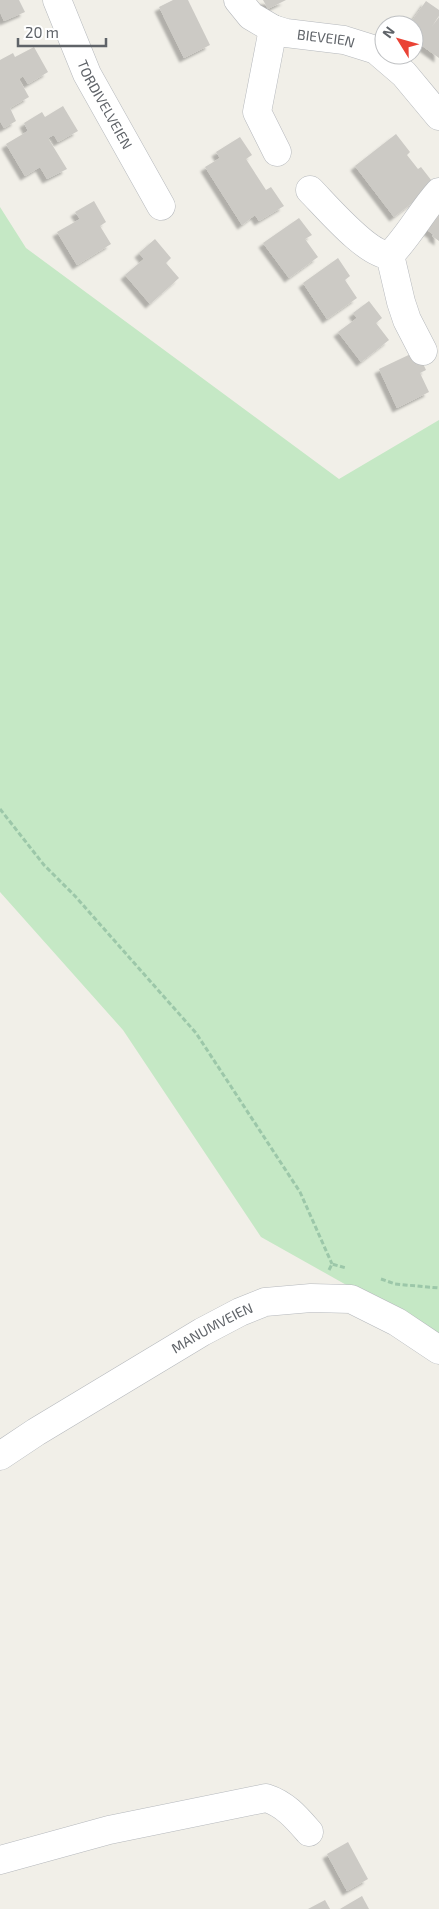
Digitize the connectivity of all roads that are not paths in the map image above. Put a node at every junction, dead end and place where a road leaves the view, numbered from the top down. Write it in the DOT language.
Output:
graph roads {
  1 [pos="57,0"];
  2 [pos="238,0"];
  3 [pos="273,29"];
  4 [pos="439,116"];
  5 [pos="277,152"];
  6 [pos="310,190"];
  7 [pos="439,192"];
  8 [pos="161,206"];
  9 [pos="390,255"];
  10 [pos="423,351"];
  11 [pos="439,1350"];
  12 [pos="0,1456"];
  13 [pos="308,1832"];
  14 [pos="0,1860"];
  1 -- 8 [label="street, TORDIVELVEIEN"];
  2 -- 3 [label="street, BIEVEIEN"];
  3 -- 4 [label="street, BIEVEIEN"];
  3 -- 5 [label="street"];
  6 -- 9 [label="street"];
  7 -- 9 [label="street"];
  9 -- 10 [label="street"];
  11 -- 12 [label="street, MANUMVEIEN"];
  13 -- 14 [label="street"];
}
